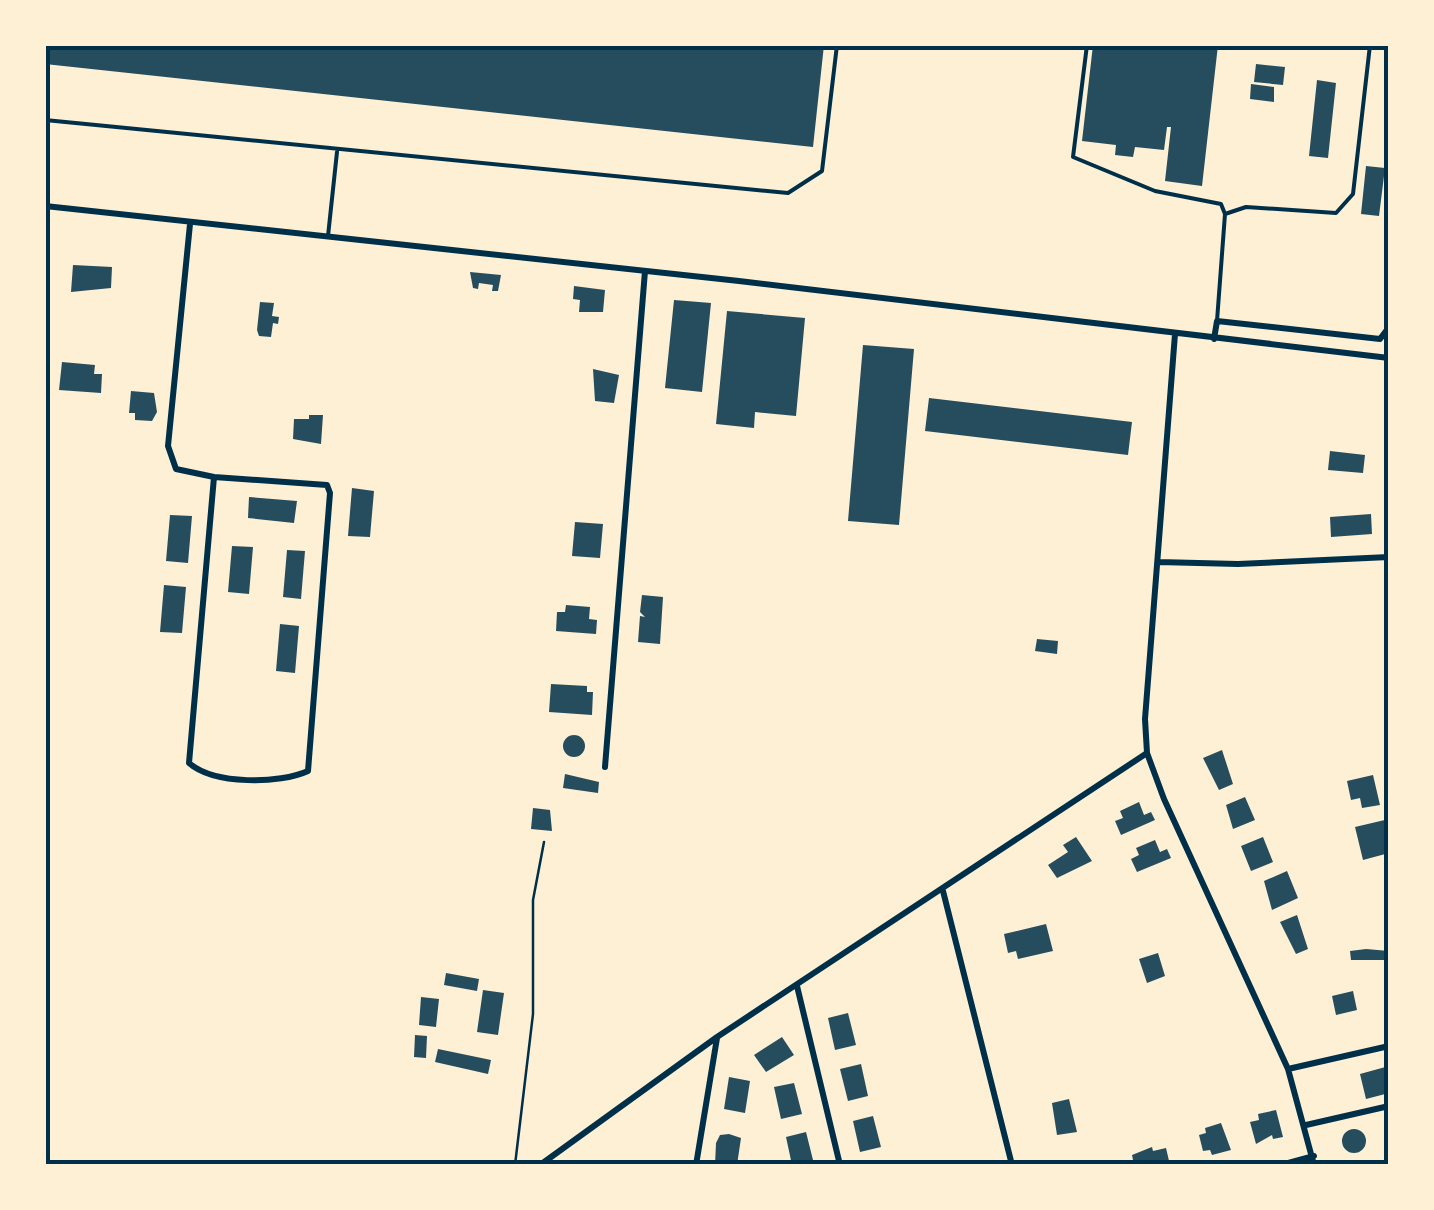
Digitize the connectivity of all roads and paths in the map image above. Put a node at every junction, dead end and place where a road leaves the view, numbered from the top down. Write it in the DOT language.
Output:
graph roads {
  1 [pos="837,45"];
  2 [pos="1087,45"];
  3 [pos="1370,45"];
  4 [pos="45,120"];
  5 [pos="337,152"];
  6 [pos="45,206"];
  7 [pos="1225,214"];
  8 [pos="190,224"];
  9 [pos="328,236"];
  10 [pos="645,271"];
  11 [pos="1217,321"];
  12 [pos="1389,327"];
  13 [pos="1176,334"];
  14 [pos="1214,338"];
  15 [pos="1389,358"];
  16 [pos="214,478"];
  17 [pos="1389,556"];
  18 [pos="1158,562"];
  19 [pos="1148,753"];
  20 [pos="606,767"];
  21 [pos="544,842"];
  22 [pos="943,891"];
  23 [pos="798,986"];
  24 [pos="718,1037"];
  25 [pos="1389,1046"];
  26 [pos="1288,1069"];
  27 [pos="1389,1106"];
  28 [pos="1306,1126"];
  29 [pos="1314,1160"];
  30 [pos="514,1165"];
  31 [pos="540,1165"];
  32 [pos="696,1165"];
  33 [pos="840,1165"];
  34 [pos="1012,1165"];
  35 [pos="1282,1165"];
  1 -- 5 [label="lane"];
  2 -- 7 [label="lane"];
  3 -- 7 [label="lane"];
  4 -- 5 [label="lane"];
  5 -- 9 [label="lane"];
  6 -- 8 [label="street"];
  7 -- 11 [label="lane"];
  8 -- 9 [label="street"];
  8 -- 16 [label="street"];
  9 -- 10 [label="street"];
  10 -- 13 [label="street"];
  10 -- 20 [label="street"];
  11 -- 12 [label="street"];
  11 -- 14 [label="street"];
  13 -- 14 [label="street"];
  13 -- 18 [label="street"];
  14 -- 15 [label="street"];
  16 -- 16 [label="street"];
  17 -- 18 [label="street"];
  18 -- 19 [label="street"];
  19 -- 22 [label="street"];
  19 -- 26 [label="street"];
  21 -- 30 [label="path"];
  22 -- 23 [label="street"];
  22 -- 34 [label="street"];
  23 -- 24 [label="street"];
  23 -- 33 [label="street"];
  24 -- 31 [label="street"];
  24 -- 32 [label="street"];
  25 -- 26 [label="street"];
  26 -- 28 [label="street"];
  27 -- 28 [label="street"];
  28 -- 29 [label="street"];
  29 -- 35 [label="street"];
}
